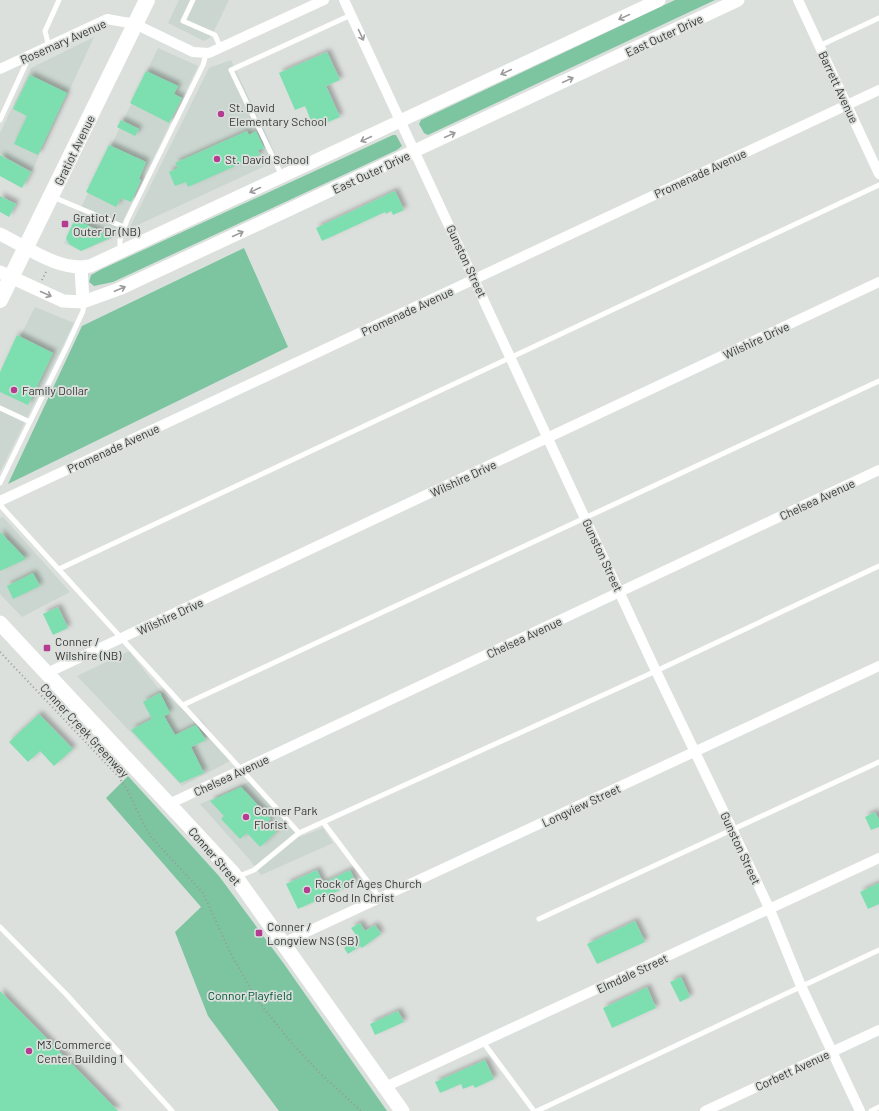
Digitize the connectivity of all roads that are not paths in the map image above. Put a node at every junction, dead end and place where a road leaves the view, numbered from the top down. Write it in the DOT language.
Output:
graph roads {
  1 [pos="59,0"];
  2 [pos="147,0"];
  3 [pos="194,0"];
  4 [pos="324,0"];
  5 [pos="344,0"];
  6 [pos="659,0"];
  7 [pos="738,0"];
  8 [pos="798,0"];
  9 [pos="351,15"];
  10 [pos="879,18"];
  11 [pos="135,24"];
  12 [pos="49,46"];
  13 [pos="819,46"];
  14 [pos="221,48"];
  15 [pos="206,54"];
  16 [pos="29,56"];
  17 [pos="0,69"];
  18 [pos="879,90"];
  19 [pos="847,105"];
  20 [pos="0,120"];
  21 [pos="401,122"];
  22 [pos="415,151"];
  23 [pos="879,174"];
  24 [pos="282,177"];
  25 [pos="879,185"];
  26 [pos="51,196"];
  27 [pos="124,227"];
  28 [pos="0,234"];
  29 [pos="25,247"];
  30 [pos="120,252"];
  31 [pos="81,268"];
  32 [pos="5,274"];
  33 [pos="476,279"];
  34 [pos="879,282"];
  35 [pos="0,300"];
  36 [pos="84,302"];
  37 [pos="511,356"];
  38 [pos="879,381"];
  39 [pos="0,408"];
  40 [pos="30,422"];
  41 [pos="548,438"];
  42 [pos="879,470"];
  43 [pos="0,483"];
  44 [pos="0,501"];
  45 [pos="0,505"];
  46 [pos="586,518"];
  47 [pos="879,566"];
  48 [pos="58,569"];
  49 [pos="620,592"];
  50 [pos="2,629"];
  51 [pos="122,639"];
  52 [pos="879,666"];
  53 [pos="656,671"];
  54 [pos="47,673"];
  55 [pos="183,705"];
  56 [pos="695,752"];
  57 [pos="879,762"];
  58 [pos="242,770"];
  59 [pos="169,804"];
  60 [pos="323,822"];
  61 [pos="732,829"];
  62 [pos="300,833"];
  63 [pos="879,858"];
  64 [pos="236,878"];
  65 [pos="380,898"];
  66 [pos="770,910"];
  67 [pos="539,919"];
  68 [pos="0,927"];
  69 [pos="283,943"];
  70 [pos="879,950"];
  71 [pos="801,986"];
  72 [pos="879,1030"];
  73 [pos="483,1042"];
  74 [pos="832,1052"];
  75 [pos="385,1087"];
  76 [pos="879,1107"];
  77 [pos="172,1111"];
  78 [pos="402,1111"];
  79 [pos="534,1111"];
  80 [pos="537,1111"];
  81 [pos="705,1111"];
  82 [pos="860,1111"];
  83 [pos="871,1111"];
  1 -- 12 [label="lane"];
  2 -- 11 [label="main road, Gratiot Avenue"];
  3 -- 14 [label="lane"];
  4 -- 14 [label="street"];
  5 -- 9 [label="street, Gunston Street"];
  6 -- 21 [label="street, one-way"];
  22 -- 7 [label="street, East Outer Drive, one-way"];
  8 -- 13 [label="street, Barrett Avenue"];
  9 -- 21 [label="street, Gunston Street, one-way"];
  9 -- 24 [label="lane"];
  10 -- 13 [label="lane"];
  11 -- 12 [label="street, Rosemary Avenue"];
  11 -- 15 [label="street, Rosemary Avenue"];
  11 -- 26 [label="main road, Gratiot Avenue"];
  12 -- 16 [label="street, Rosemary Avenue"];
  13 -- 19 [label="street, Barrett Avenue"];
  14 -- 15 [label="street"];
  15 -- 27 [label="lane"];
  16 -- 17 [label="street, Rosemary Avenue"];
  16 -- 20 [label="lane"];
  18 -- 19 [label="street, Promenade Avenue"];
  19 -- 23 [label="street, Barrett Avenue"];
  19 -- 33 [label="street, Promenade Avenue"];
  21 -- 22 [label="street, Gunston Street"];
  21 -- 24 [label="street, one-way"];
  22 -- 33 [label="street, Gunston Street"];
  36 -- 22 [label="street, East Outer Drive, one-way"];
  24 -- 30 [label="street, one-way"];
  25 -- 37 [label="lane"];
  26 -- 27 [label="lane"];
  26 -- 29 [label="main road, Gratiot Avenue"];
  27 -- 30 [label="lane"];
  28 -- 29 [label="street"];
  29 -- 31 [label="street"];
  29 -- 32 [label="main road, Gratiot Avenue"];
  30 -- 31 [label="street"];
  31 -- 36 [label="street"];
  32 -- 35 [label="main road, Gratiot Avenue"];
  32 -- 36 [label="street, East Outer Drive, one-way"];
  33 -- 37 [label="street, Gunston Street"];
  33 -- 44 [label="street, Promenade Avenue"];
  34 -- 41 [label="street, Wilshire Drive"];
  36 -- 40 [label="lane"];
  37 -- 41 [label="street, Gunston Street"];
  37 -- 48 [label="lane"];
  38 -- 46 [label="lane"];
  39 -- 40 [label="lane"];
  40 -- 43 [label="lane"];
  41 -- 46 [label="street, Gunston Street"];
  41 -- 51 [label="street, Wilshire Drive"];
  42 -- 49 [label="street, Chelsea Avenue"];
  45 -- 48 [label="lane"];
  46 -- 49 [label="street, Gunston Street"];
  46 -- 55 [label="lane"];
  47 -- 53 [label="lane"];
  48 -- 51 [label="lane"];
  49 -- 53 [label="street, Gunston Street"];
  49 -- 58 [label="street, Chelsea Avenue"];
  50 -- 54 [label="main road, Conner Street"];
  51 -- 54 [label="street, Wilshire Drive"];
  51 -- 55 [label="lane"];
  52 -- 56 [label="street, Longview Street"];
  53 -- 56 [label="street, Gunston Street"];
  53 -- 60 [label="lane"];
  54 -- 59 [label="main road, Conner Street"];
  55 -- 58 [label="lane"];
  56 -- 61 [label="street, Gunston Street"];
  56 -- 65 [label="street, Longview Street"];
  57 -- 61 [label="lane"];
  58 -- 59 [label="street, Chelsea Avenue"];
  58 -- 62 [label="lane"];
  59 -- 64 [label="main road, Conner Street"];
  60 -- 62 [label="lane"];
  60 -- 65 [label="lane"];
  61 -- 66 [label="street, Gunston Street"];
  61 -- 67 [label="lane"];
  62 -- 64 [label="lane"];
  63 -- 66 [label="street, Elmdale Street"];
  64 -- 69 [label="main road, Conner Street"];
  65 -- 69 [label="street, Longview Street"];
  66 -- 71 [label="street, Gunston Street"];
  66 -- 73 [label="street, Elmdale Street"];
  68 -- 77 [label="lane"];
  69 -- 75 [label="main road, Conner Street"];
  70 -- 71 [label="lane"];
  71 -- 74 [label="street, Gunston Street"];
  71 -- 80 [label="lane"];
  72 -- 74 [label="street, Corbett Avenue"];
  73 -- 75 [label="street, Elmdale Street"];
  73 -- 79 [label="lane"];
  74 -- 81 [label="street, Corbett Avenue"];
  74 -- 82 [label="street, Gunston Street"];
  75 -- 78 [label="main road, Conner Street"];
  76 -- 83 [label="lane"];
}
